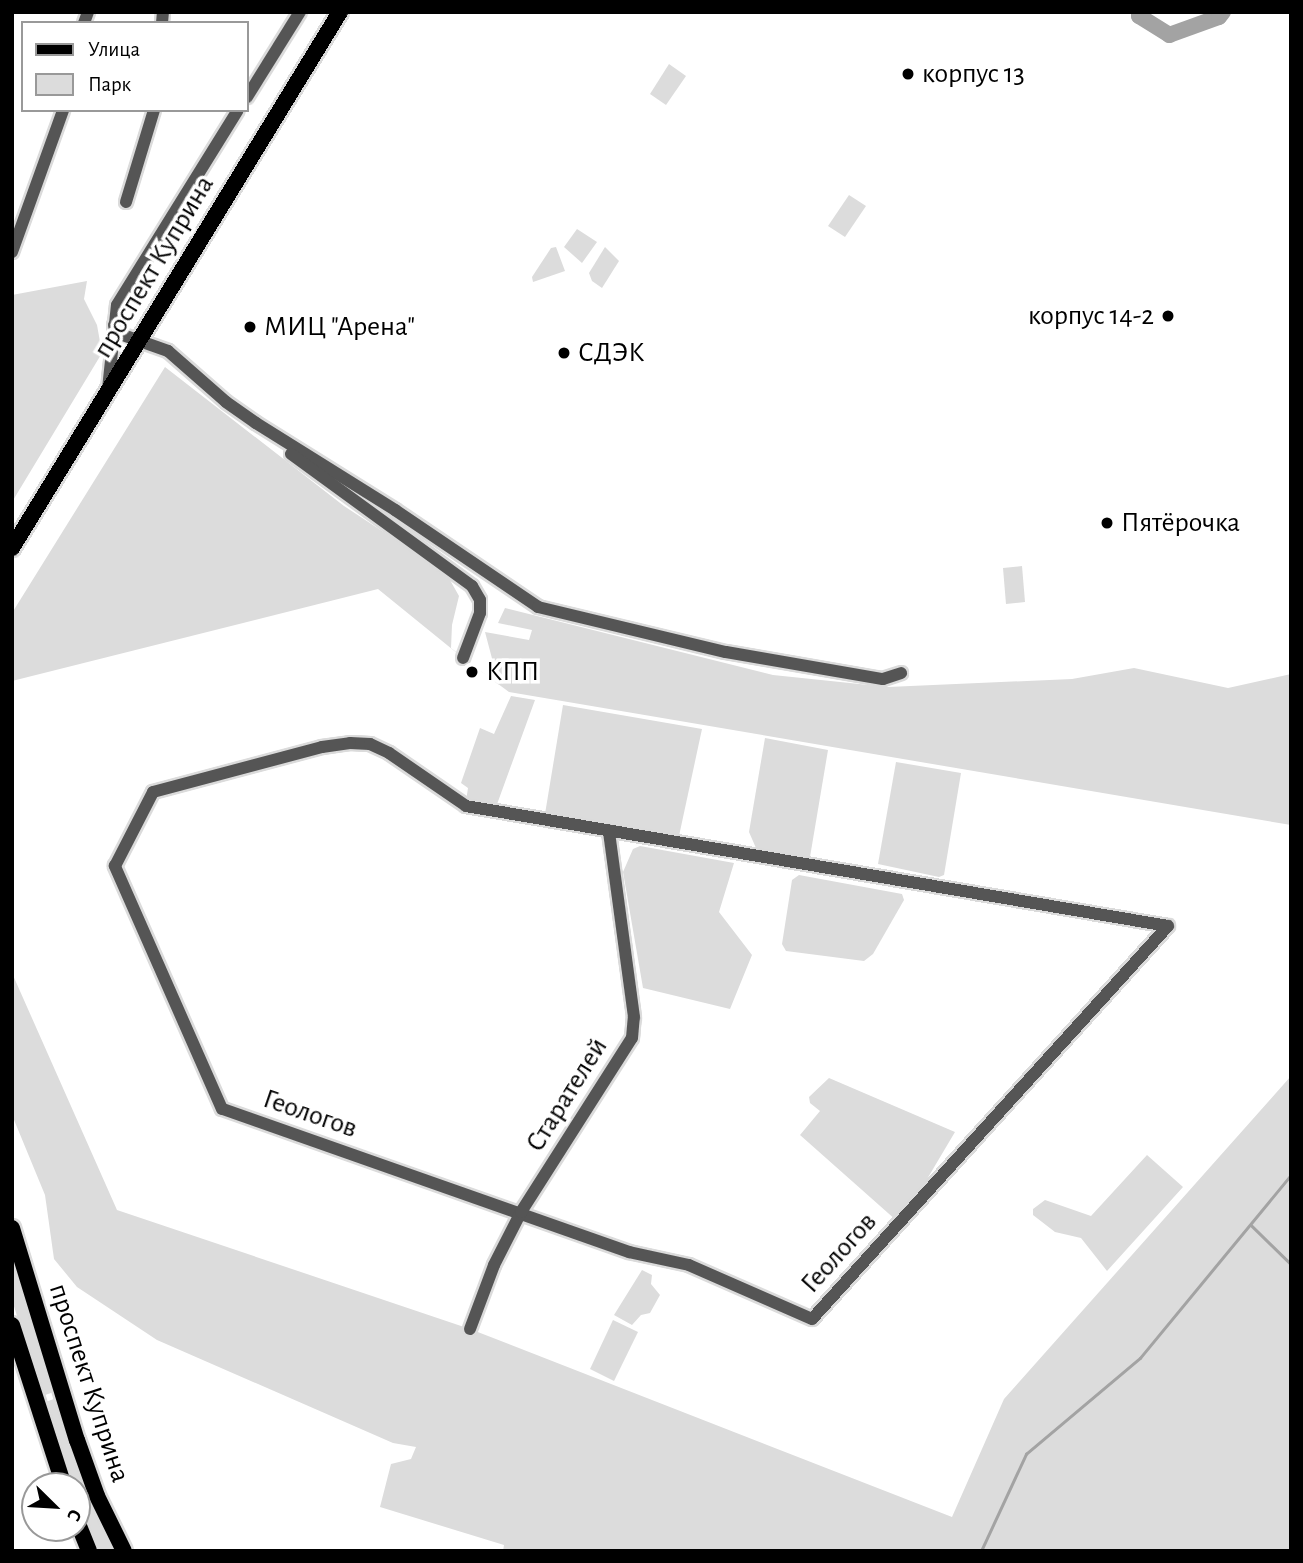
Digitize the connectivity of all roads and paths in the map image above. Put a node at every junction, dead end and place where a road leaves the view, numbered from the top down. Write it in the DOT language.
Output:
graph roads {
  1 [pos="300,12"];
  2 [pos="340,12"];
  3 [pos="248,95"];
  4 [pos="61,112"];
  5 [pos="153,112"];
  6 [pos="237,112"];
  7 [pos="126,202"];
  8 [pos="12,252"];
  9 [pos="114,325"];
  10 [pos="141,341"];
  11 [pos="107,394"];
  12 [pos="292,446"];
  13 [pos="12,548"];
  14 [pos="463,658"];
  15 [pos="901,673"];
  16 [pos="609,831"];
  17 [pos="521,1212"];
  18 [pos="12,1228"];
  19 [pos="12,1325"];
  20 [pos="470,1329"];
  21 [pos="59,1472"];
  22 [pos="124,1551"];
  1 -- 3 [label="street"];
  2 -- 10 [label="main road, проспект Куприна"];
  4 -- 8 [label="street"];
  5 -- 7 [label="street"];
  6 -- 9 [label="street"];
  9 -- 10 [label="street"];
  9 -- 11 [label="street"];
  10 -- 11 [label="main road, проспект Куприна"];
  10 -- 12 [label="street"];
  11 -- 13 [label="main road, проспект Куприна"];
  12 -- 14 [label="street"];
  12 -- 15 [label="street"];
  16 -- 17 [label="street, Старателей"];
  16 -- 17 [label="street, Геологов"];
  16 -- 17 [label="street, Геологов"];
  17 -- 20 [label="street, Старателей"];
  18 -- 22 [label="main road, проспект Куприна"];
  19 -- 21 [label="main road, проспект Куприна"];
}
